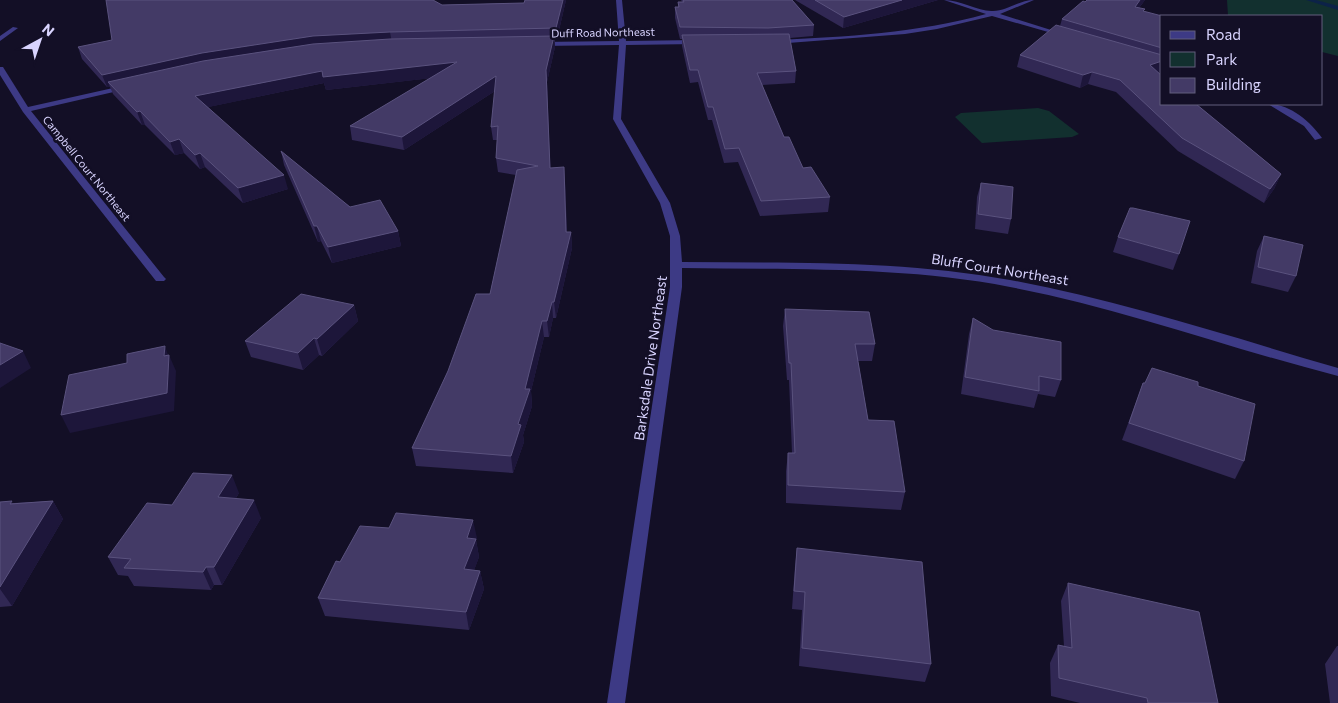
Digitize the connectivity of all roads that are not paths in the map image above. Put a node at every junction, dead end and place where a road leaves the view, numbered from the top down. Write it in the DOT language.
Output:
graph roads {
  1 [pos="619,0"];
  2 [pos="947,0"];
  3 [pos="1031,0"];
  4 [pos="993,14"];
  5 [pos="15,28"];
  6 [pos="1070,37"];
  7 [pos="0,39"];
  8 [pos="623,42"];
  9 [pos="706,42"];
  10 [pos="763,42"];
  11 [pos="535,44"];
  12 [pos="0,69"];
  13 [pos="136,84"];
  14 [pos="1274,105"];
  15 [pos="26,110"];
  16 [pos="1318,138"];
  17 [pos="677,265"];
  18 [pos="160,279"];
  19 [pos="1338,372"];
  20 [pos="616,703"];
  1 -- 8 [label="street, Barksdale Drive Northeast"];
  2 -- 4 [label="street"];
  3 -- 4 [label="street"];
  4 -- 6 [label="street"];
  4 -- 10 [label="street"];
  5 -- 7 [label="street"];
  8 -- 9 [label="street, Duff Road Northeast"];
  8 -- 11 [label="street, Duff Road Northeast"];
  8 -- 17 [label="street, Barksdale Drive Northeast"];
  12 -- 15 [label="street, Campbell Court Northeast"];
  13 -- 15 [label="street"];
  14 -- 16 [label="street"];
  15 -- 18 [label="street, Campbell Court Northeast"];
  17 -- 19 [label="street, Bluff Court Northeast"];
  17 -- 20 [label="street, Barksdale Drive Northeast"];
}
